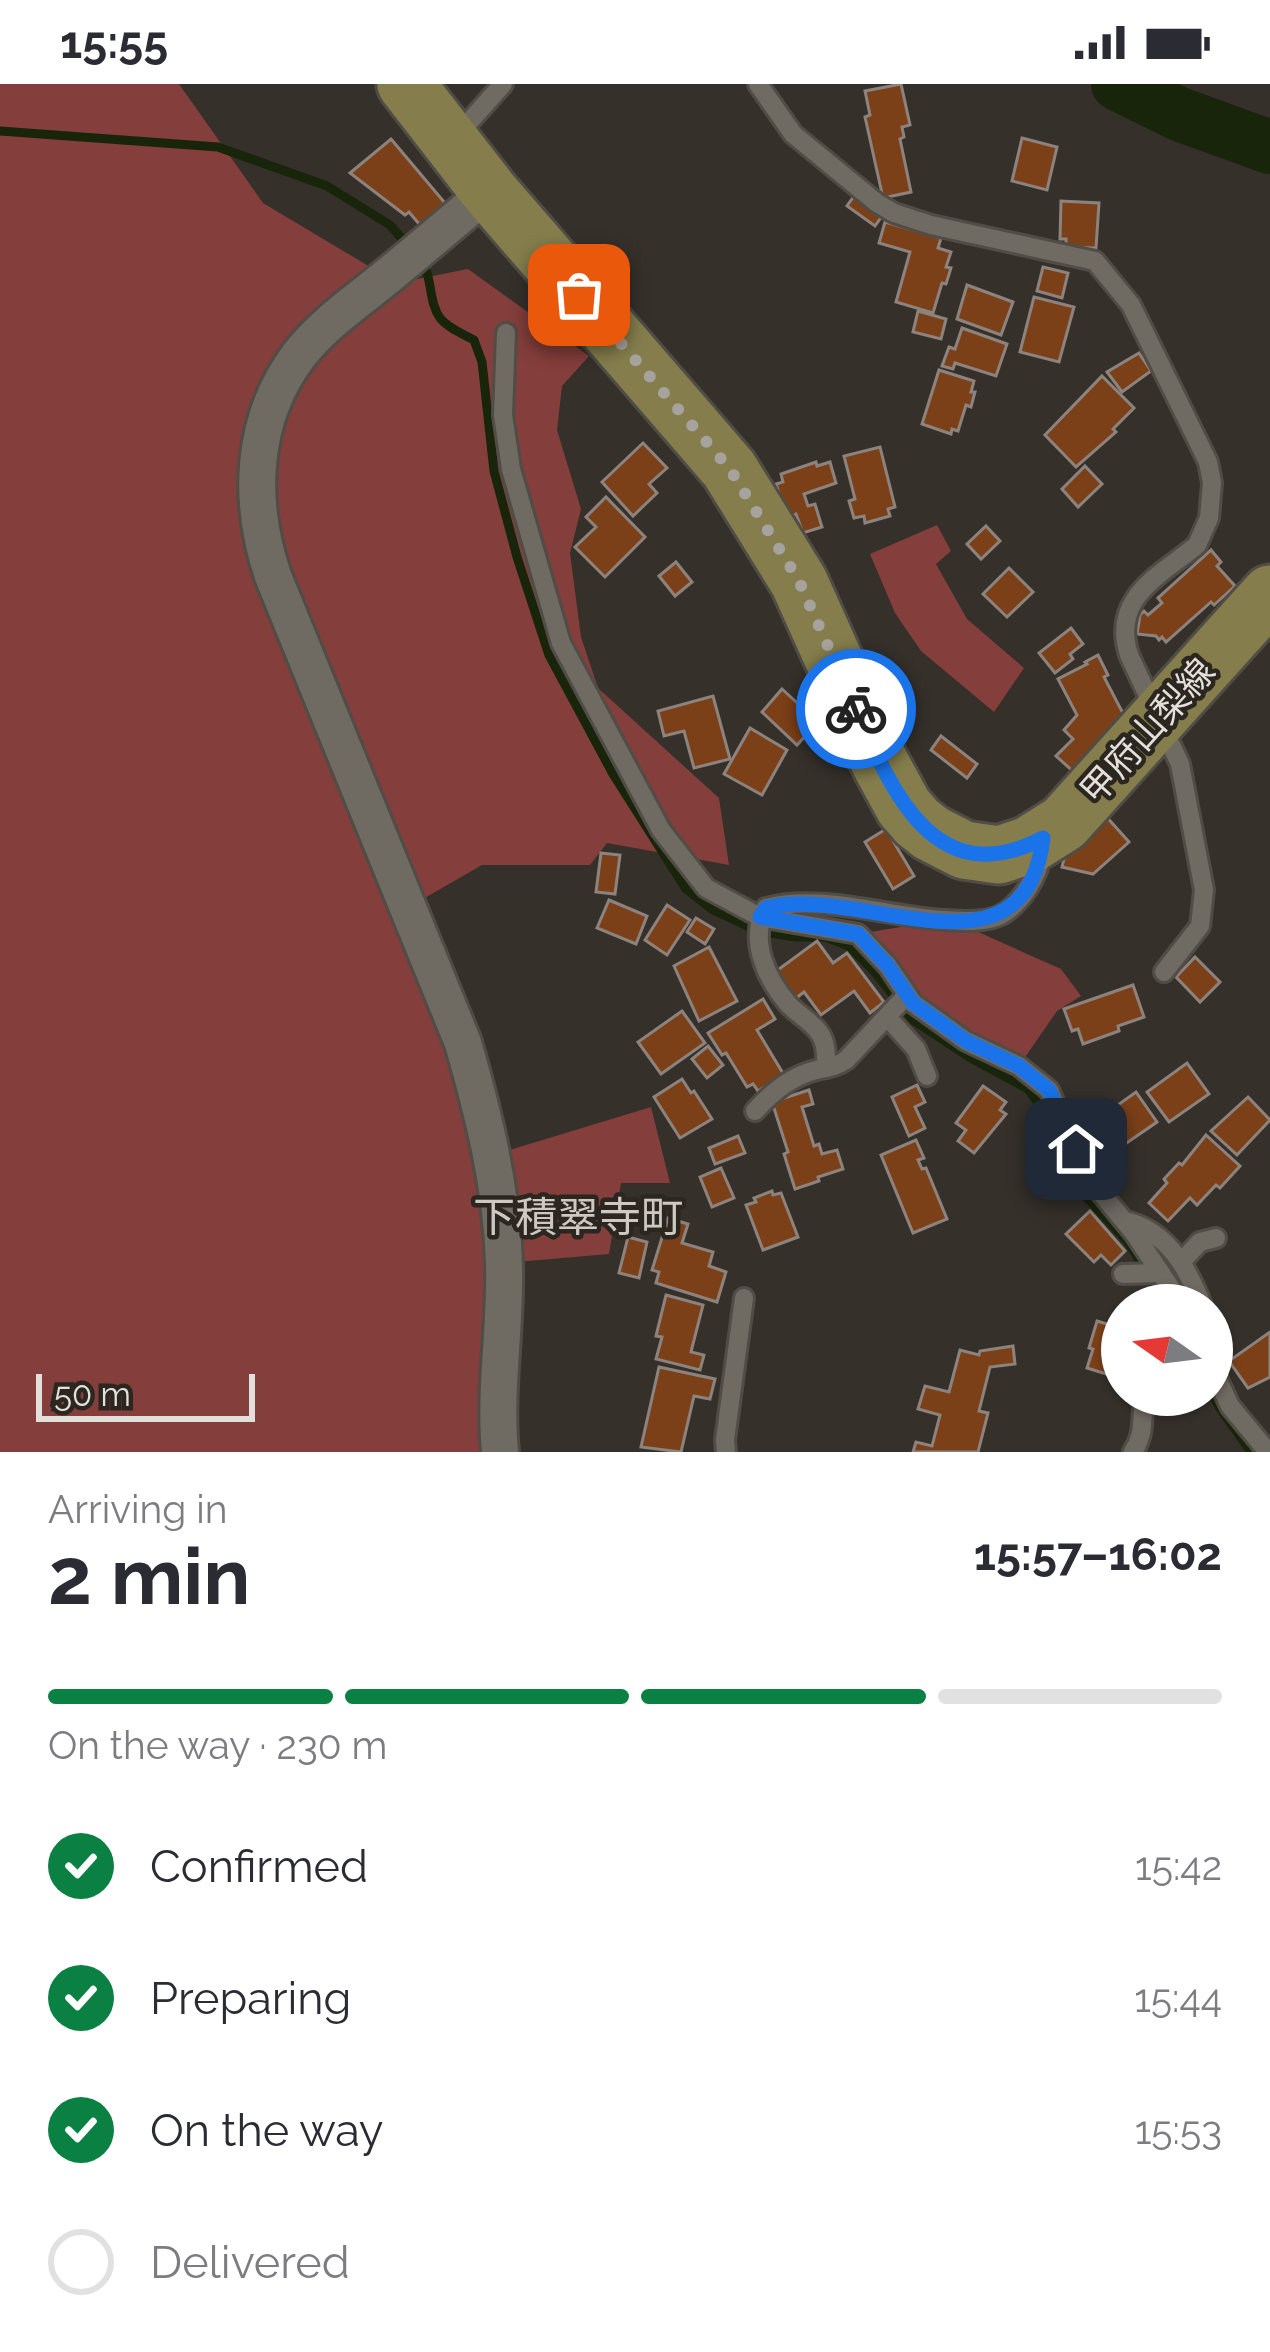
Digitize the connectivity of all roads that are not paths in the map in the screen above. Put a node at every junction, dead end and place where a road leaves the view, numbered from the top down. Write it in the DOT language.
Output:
graph roads {
  1 [pos="406,84"];
  2 [pos="503,84"];
  3 [pos="758,84"];
  4 [pos="451,142"];
  5 [pos="489,191"];
  6 [pos="506,333"];
  7 [pos="1270,594"];
  8 [pos="1158,719"];
  9 [pos="1043,838"];
  10 [pos="760,927"];
  11 [pos="1164,971"];
  12 [pos="898,1006"];
  13 [pos="826,1068"];
  14 [pos="927,1076"];
  15 [pos="755,1111"];
  16 [pos="1124,1221"];
  17 [pos="1216,1238"];
  18 [pos="1181,1262"];
  19 [pos="1156,1284"];
  20 [pos="1193,1284"];
  21 [pos="744,1298"];
  22 [pos="1233,1410"];
  23 [pos="1144,1416"];
  24 [pos="500,1452"];
  25 [pos="726,1452"];
  26 [pos="1132,1452"];
  27 [pos="1268,1452"];
  1 -- 4 [label="main road, 甲府山梨線"];
  2 -- 4 [label="lane"];
  3 -- 8 [label="lane"];
  4 -- 5 [label="main road, 甲府山梨線"];
  5 -- 9 [label="main road, 甲府山梨線"];
  5 -- 24 [label="street"];
  6 -- 10 [label="lane"];
  7 -- 8 [label="main road, 甲府山梨線"];
  8 -- 9 [label="main road, 甲府山梨線"];
  8 -- 11 [label="lane"];
  9 -- 10 [label="lane"];
  10 -- 12 [label="lane"];
  10 -- 13 [label="lane"];
  12 -- 13 [label="lane"];
  12 -- 14 [label="lane"];
  12 -- 16 [label="lane"];
  13 -- 15 [label="lane"];
  16 -- 18 [label="lane"];
  16 -- 19 [label="lane"];
  17 -- 18 [label="lane"];
  18 -- 20 [label="lane"];
  21 -- 25 [label="lane"];
  22 -- 27 [label="lane"];
  23 -- 26 [label="lane"];
}
